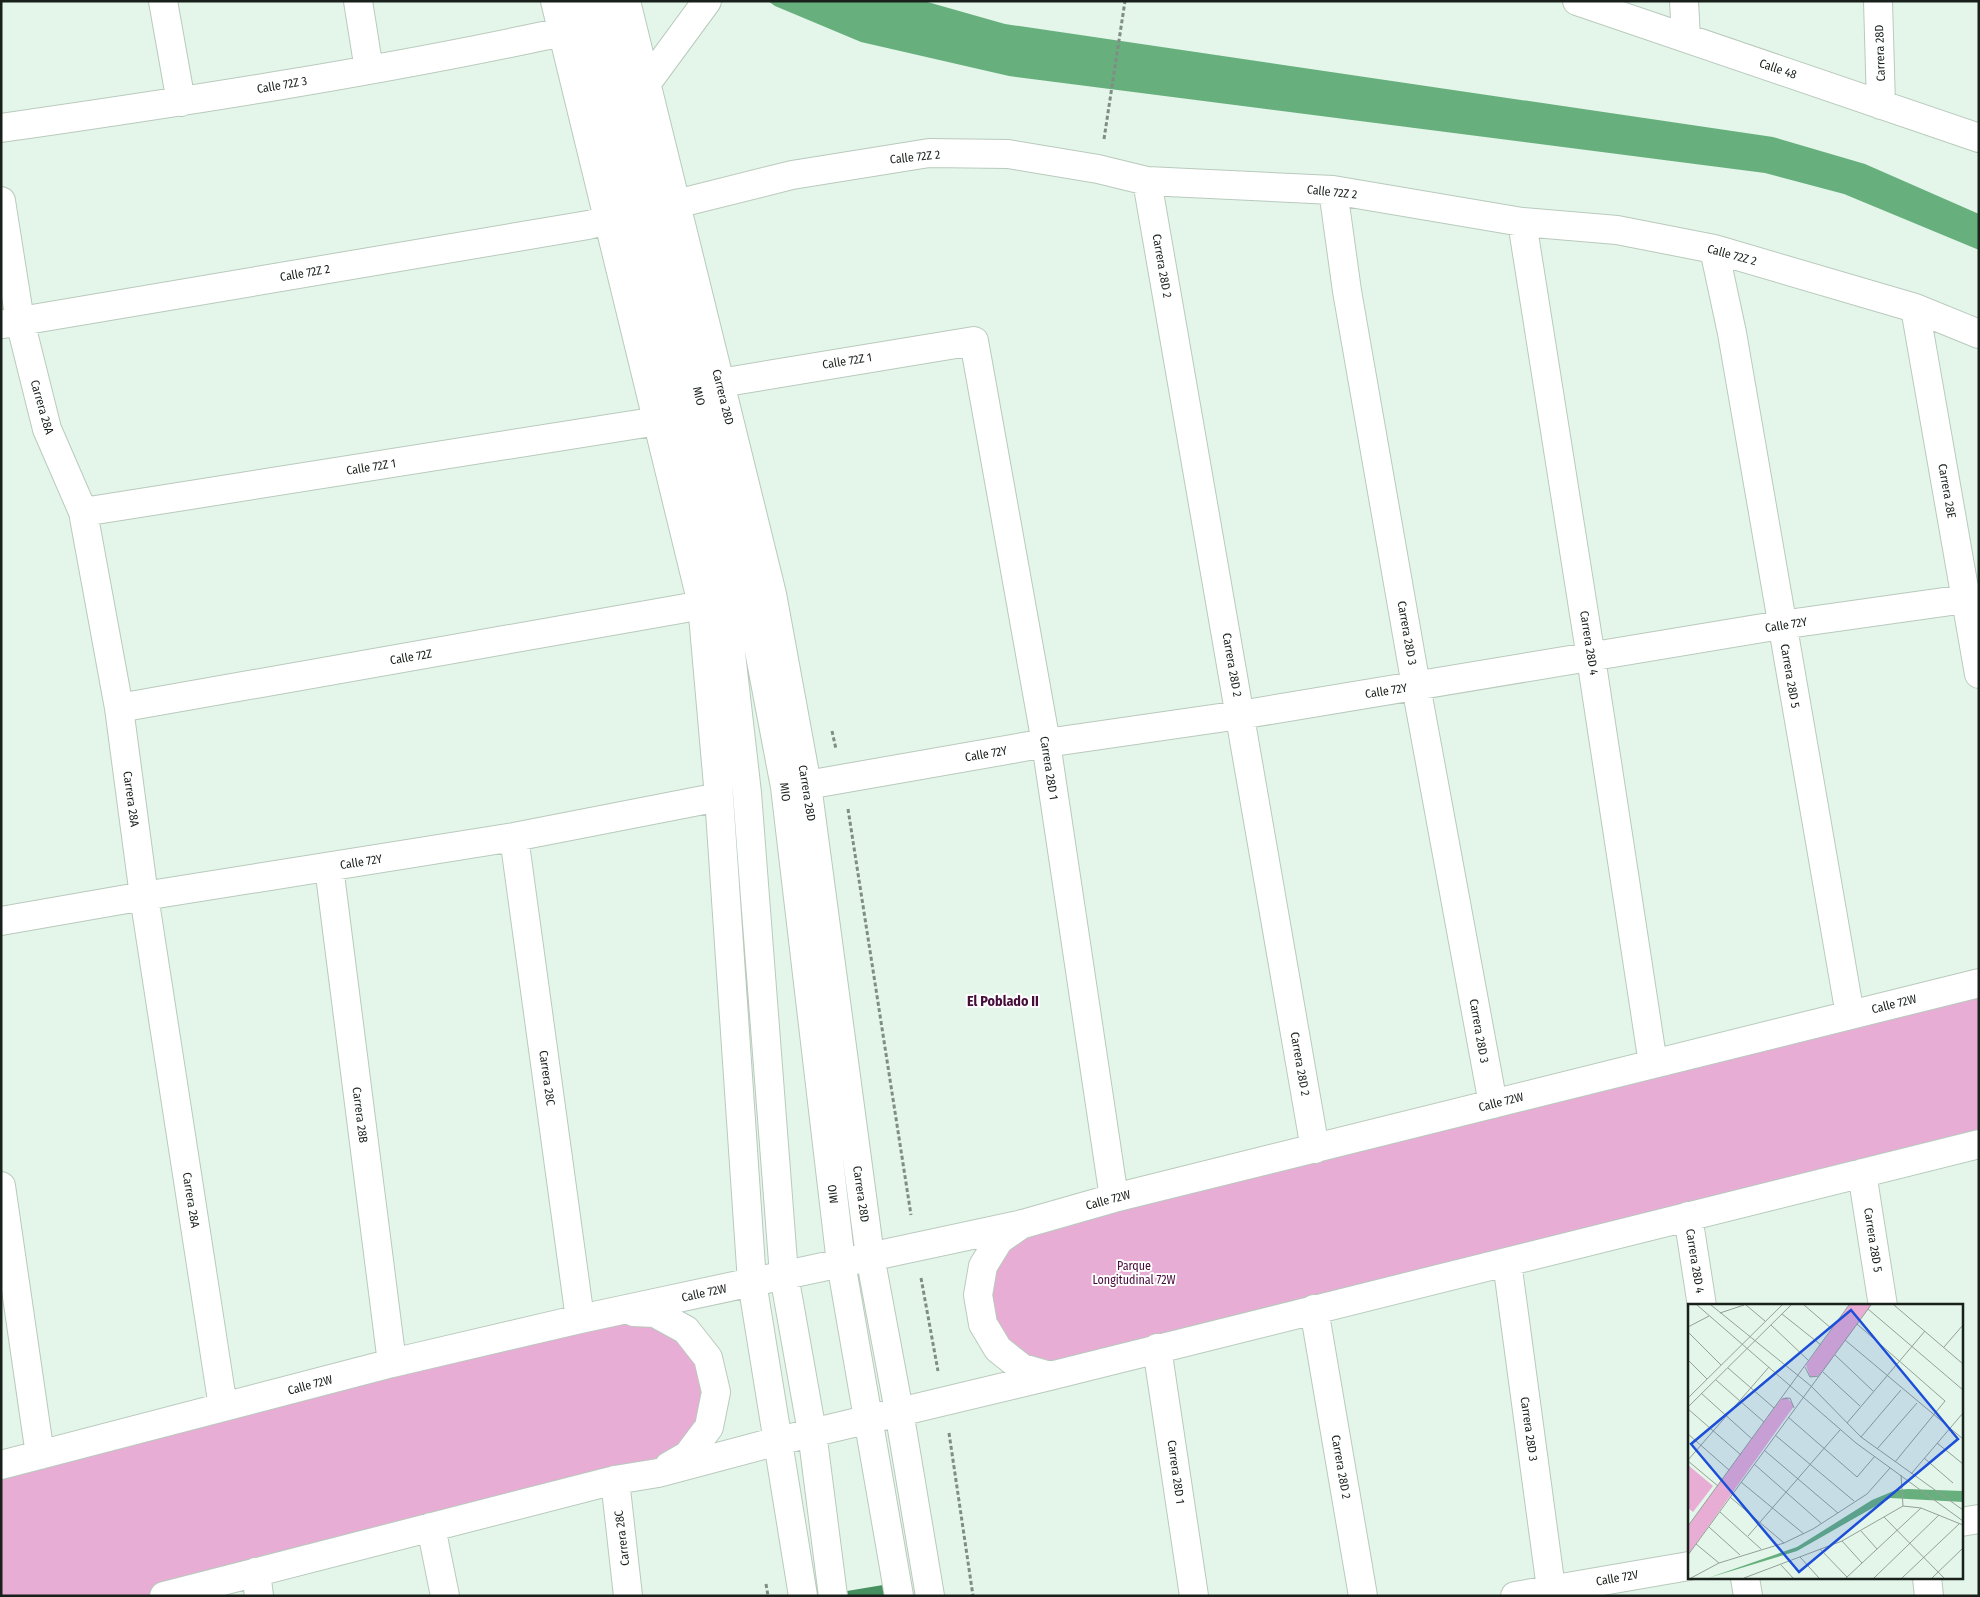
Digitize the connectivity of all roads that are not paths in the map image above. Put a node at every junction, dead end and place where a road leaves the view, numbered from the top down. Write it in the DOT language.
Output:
graph roads {
  1 [pos="163,1"];
  2 [pos="358,1"];
  3 [pos="554,1"];
  4 [pos="578,1"];
  5 [pos="600,1"];
  6 [pos="626,1"];
  7 [pos="1577,1"];
  8 [pos="1684,1"];
  9 [pos="1878,1"];
  10 [pos="700,10"];
  11 [pos="562,32"];
  12 [pos="1686,38"];
  13 [pos="369,70"];
  14 [pos="646,84"];
  15 [pos="182,102"];
  16 [pos="1881,105"];
  17 [pos="1,128"];
  18 [pos="1979,138"];
  19 [pos="1148,181"];
  20 [pos="1333,190"];
  21 [pos="1,201"];
  22 [pos="676,204"];
  23 [pos="609,220"];
  24 [pos="1522,222"];
  25 [pos="1714,249"];
  26 [pos="1915,308"];
  27 [pos="11,323"];
  28 [pos="1979,334"];
  29 [pos="974,340"];
  30 [pos="720,383"];
  31 [pos="658,422"];
  32 [pos="84,512"];
  33 [pos="1972,597"];
  34 [pos="702,604"];
  35 [pos="1781,625"];
  36 [pos="1591,658"];
  37 [pos="1979,674"];
  38 [pos="1416,686"];
  39 [pos="119,708"];
  40 [pos="1240,715"];
  41 [pos="1046,743"];
  42 [pos="807,785"];
  43 [pos="719,797"];
  44 [pos="514,837"];
  45 [pos="329,868"];
  46 [pos="144,896"];
  47 [pos="1,921"];
  48 [pos="1979,983"];
  49 [pos="1850,1015"];
  50 [pos="1652,1064"];
  51 [pos="1493,1104"];
  52 [pos="1979,1144"];
  53 [pos="1315,1149"];
  54 [pos="1862,1173"];
  55 [pos="1,1186"];
  56 [pos="1114,1198"];
  57 [pos="1688,1216"];
  58 [pos="1023,1224"];
  59 [pos="870,1256"];
  60 [pos="1507,1262"];
  61 [pos="841,1263"];
  62 [pos="784,1275"];
  63 [pos="752,1282"];
  64 [pos="1702,1304"];
  65 [pos="1883,1304"];
  66 [pos="1314,1309"];
  67 [pos="620,1311"];
  68 [pos="580,1319"];
  69 [pos="1157,1348"];
  70 [pos="392,1363"];
  71 [pos="1050,1376"];
  72 [pos="223,1408"];
  73 [pos="899,1411"];
  74 [pos="869,1418"];
  75 [pos="812,1432"];
  76 [pos="778,1441"];
  77 [pos="40,1455"];
  78 [pos="1,1465"];
  79 [pos="658,1473"];
  80 [pos="615,1480"];
  81 [pos="1979,1519"];
  82 [pos="1962,1522"];
  83 [pos="431,1528"];
  84 [pos="1688,1566"];
  85 [pos="1745,1580"];
  86 [pos="1927,1580"];
  87 [pos="257,1584"];
  88 [pos="1552,1593"];
  89 [pos="164,1596"];
  90 [pos="446,1596"];
  91 [pos="628,1596"];
  92 [pos="803,1596"];
  93 [pos="834,1596"];
  94 [pos="899,1596"];
  95 [pos="930,1596"];
  96 [pos="1194,1596"];
  97 [pos="1363,1596"];
  98 [pos="1515,1596"];
  99 [pos="1748,1596"];
  100 [pos="1930,1596"];
  1 -- 15 [label="street"];
  2 -- 13 [label="street"];
  3 -- 11 [label="street"];
  4 -- 62 [label="street, MIO"];
  5 -- 61 [label="street, MIO"];
  6 -- 14 [label="street, Carrera 28D"];
  7 -- 12 [label="street, Calle 48"];
  8 -- 12 [label="street"];
  9 -- 16 [label="street, Carrera 28D"];
  10 -- 14 [label="street"];
  11 -- 13 [label="street, Calle 72Z 3"];
  11 -- 23 [label="street"];
  12 -- 16 [label="street, Calle 48"];
  13 -- 15 [label="street, Calle 72Z 3"];
  14 -- 22 [label="street, Carrera 28D"];
  15 -- 17 [label="street, Calle 72Z 3"];
  16 -- 18 [label="street, Calle 48"];
  19 -- 20 [label="street, Calle 72Z 2"];
  19 -- 22 [label="street, Calle 72Z 2"];
  19 -- 40 [label="street, Carrera 28D 2"];
  20 -- 24 [label="street, Calle 72Z 2"];
  20 -- 38 [label="street, Carrera 28D 3"];
  21 -- 27 [label="street, Carrera 28A"];
  22 -- 30 [label="street, Carrera 28D"];
  23 -- 27 [label="street, Calle 72Z 2"];
  23 -- 31 [label="street"];
  24 -- 25 [label="street, Calle 72Z 2"];
  24 -- 36 [label="street, Carrera 28D 4"];
  25 -- 26 [label="street, Calle 72Z 2"];
  25 -- 35 [label="street, Carrera 28D 5"];
  26 -- 28 [label="street, Calle 72Z 2"];
  26 -- 33 [label="street, Carrera 28E"];
  27 -- 32 [label="street, Carrera 28A"];
  29 -- 30 [label="street, Calle 72Z 1"];
  29 -- 41 [label="street, Carrera 28D 1"];
  30 -- 42 [label="street, Carrera 28D"];
  31 -- 32 [label="street, Calle 72Z 1"];
  31 -- 34 [label="street"];
  32 -- 39 [label="street, Carrera 28A"];
  33 -- 35 [label="street, Calle 72Y"];
  33 -- 37 [label="street, Carrera 28E"];
  34 -- 39 [label="street, Calle 72Z"];
  34 -- 43 [label="street"];
  35 -- 36 [label="street, Calle 72Y"];
  35 -- 49 [label="street, Carrera 28D 5"];
  36 -- 38 [label="street, Calle 72Y"];
  36 -- 50 [label="street, Carrera 28D 4"];
  38 -- 40 [label="street, Calle 72Y"];
  38 -- 51 [label="street, Carrera 28D 3"];
  39 -- 46 [label="street, Carrera 28A"];
  40 -- 41 [label="street, Calle 72Y"];
  40 -- 53 [label="street, Carrera 28D 2"];
  41 -- 42 [label="street, Calle 72Y"];
  41 -- 56 [label="street, Carrera 28D 1"];
  42 -- 59 [label="street, Carrera 28D"];
  43 -- 44 [label="street, Calle 72Y"];
  43 -- 63 [label="street"];
  44 -- 45 [label="street, Calle 72Y"];
  44 -- 68 [label="street, Carrera 28C"];
  45 -- 46 [label="street, Calle 72Y"];
  45 -- 70 [label="street, Carrera 28B"];
  46 -- 47 [label="street, Calle 72Y"];
  46 -- 72 [label="street, Carrera 28A"];
  48 -- 49 [label="street, Calle 72W"];
  49 -- 50 [label="street, Calle 72W"];
  50 -- 51 [label="street, Calle 72W"];
  51 -- 53 [label="street, Calle 72W"];
  52 -- 54 [label="street, Calle 72W"];
  53 -- 56 [label="street, Calle 72W"];
  54 -- 57 [label="street, Calle 72W"];
  54 -- 65 [label="street, Carrera 28D 5"];
  55 -- 77 [label="street"];
  56 -- 58 [label="street, Calle 72W"];
  57 -- 60 [label="street, Calle 72W"];
  57 -- 64 [label="street, Carrera 28D 4"];
  58 -- 59 [label="street, Calle 72W"];
  58 -- 71 [label="street, Calle 72W"];
  59 -- 61 [label="street, Calle 72W"];
  59 -- 73 [label="street, Carrera 28D"];
  60 -- 66 [label="street, Calle 72W"];
  60 -- 88 [label="street, Carrera 28D 3"];
  61 -- 62 [label="street, Calle 72W"];
  61 -- 74 [label="street, MIO"];
  62 -- 63 [label="street, Calle 72W"];
  62 -- 75 [label="street, MIO"];
  63 -- 67 [label="street, Calle 72W"];
  63 -- 76 [label="street"];
  66 -- 69 [label="street, Calle 72W"];
  66 -- 97 [label="street, Carrera 28D 2"];
  67 -- 68 [label="street, Calle 72W"];
  67 -- 79 [label="street, Calle 72W"];
  68 -- 70 [label="street, Calle 72W"];
  69 -- 71 [label="street, Calle 72W"];
  69 -- 96 [label="street, Carrera 28D 1"];
  70 -- 72 [label="street, Calle 72W"];
  71 -- 73 [label="street, Calle 72W"];
  72 -- 77 [label="street, Calle 72W"];
  73 -- 74 [label="street, Calle 72W"];
  73 -- 95 [label="street, Carrera 28D"];
  74 -- 75 [label="street, Calle 72W"];
  74 -- 94 [label="street, MIO"];
  75 -- 76 [label="street, Calle 72W"];
  75 -- 93 [label="street, MIO"];
  76 -- 79 [label="street, Calle 72W"];
  76 -- 92 [label="street"];
  77 -- 78 [label="street, Calle 72W"];
  79 -- 80 [label="street, Calle 72W"];
  80 -- 83 [label="street, Calle 72W"];
  80 -- 91 [label="street, Carrera 28C"];
  81 -- 82 [label="street"];
  83 -- 87 [label="street, Calle 72W"];
  83 -- 90 [label="street"];
  84 -- 88 [label="street, Calle 72V"];
  85 -- 99 [label="street"];
  86 -- 100 [label="street"];
  87 -- 89 [label="street, Calle 72W"];
  88 -- 98 [label="street, Calle 72V"];
}
